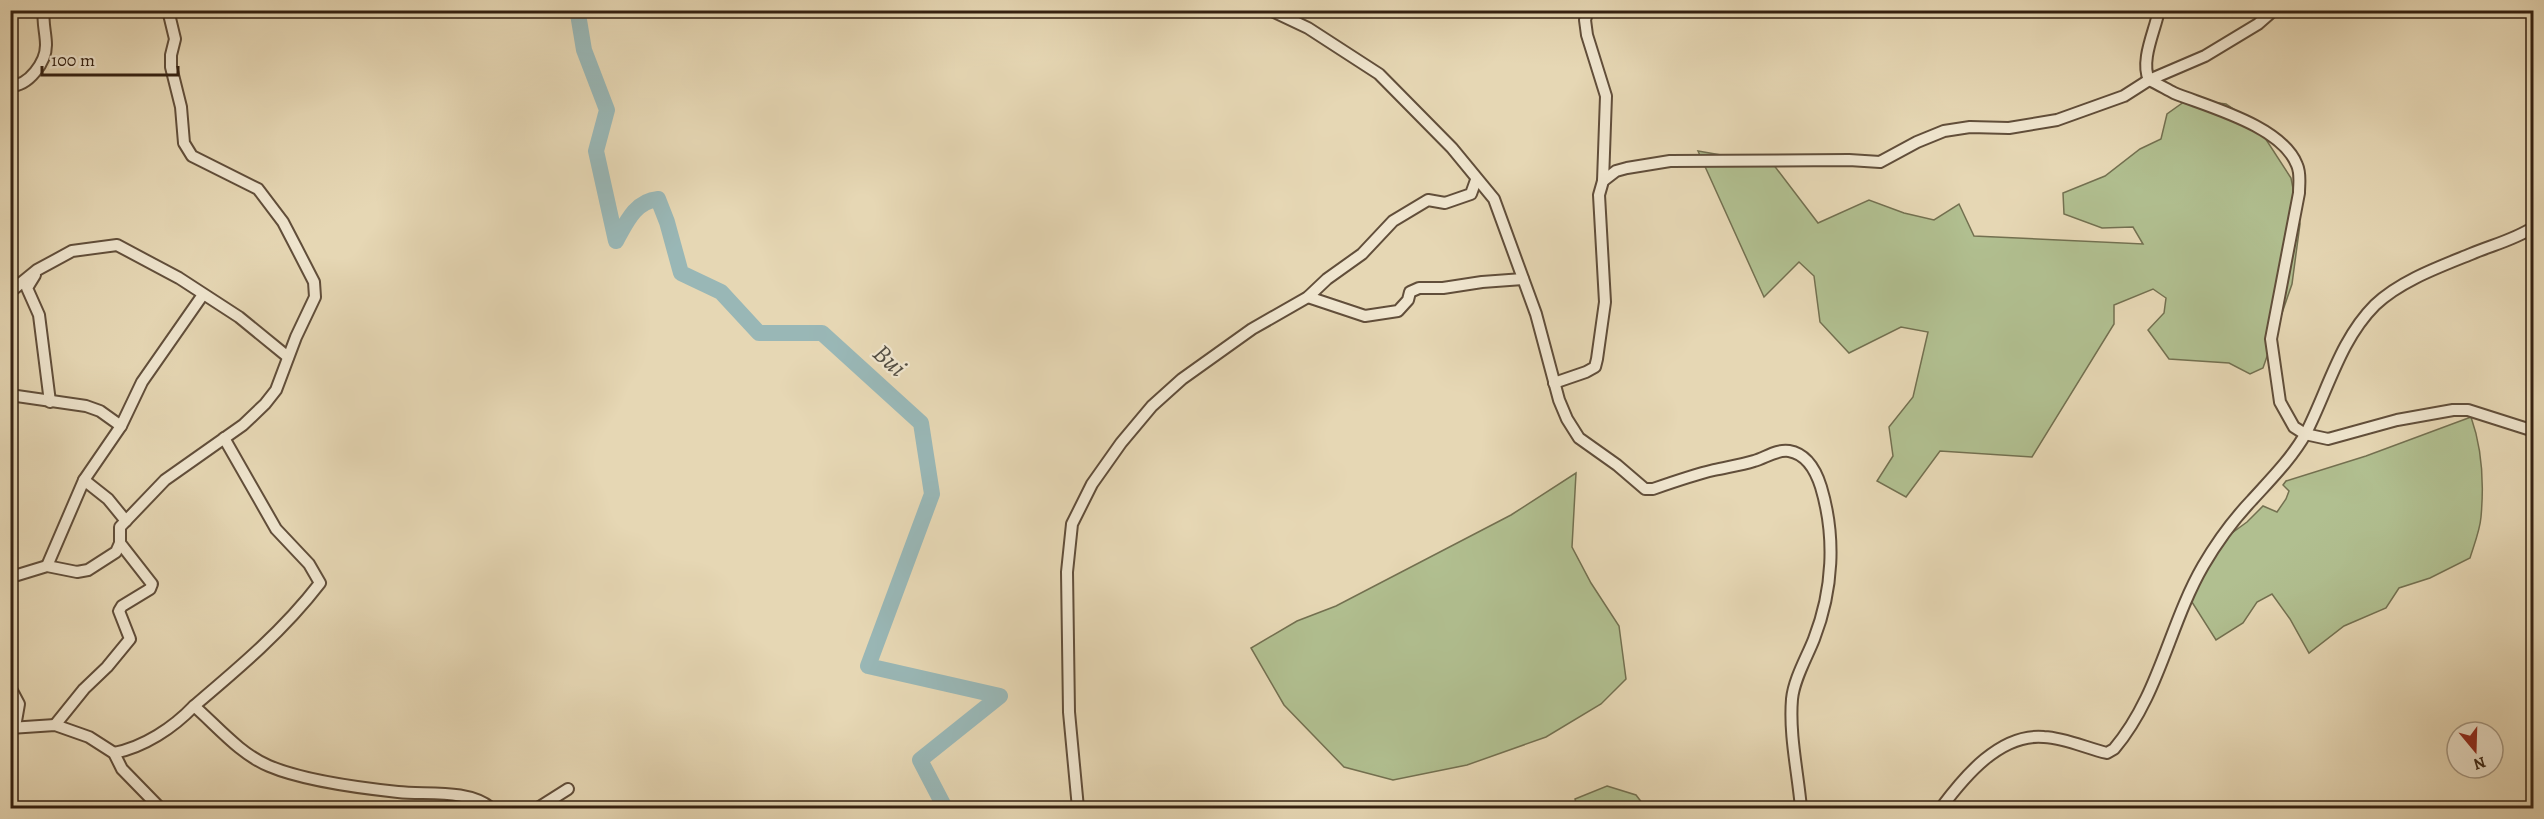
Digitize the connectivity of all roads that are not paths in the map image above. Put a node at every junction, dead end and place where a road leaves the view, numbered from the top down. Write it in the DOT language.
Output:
graph roads {
  1 [pos="44,10"];
  2 [pos="168,10"];
  3 [pos="1270,10"];
  4 [pos="1588,10"];
  5 [pos="2159,10"];
  6 [pos="2274,10"];
  7 [pos="2149,80"];
  8 [pos="10,86"];
  9 [pos="1476,180"];
  10 [pos="1603,181"];
  11 [pos="2534,227"];
  12 [pos="38,270"];
  13 [pos="1523,279"];
  14 [pos="10,292"];
  15 [pos="202,296"];
  16 [pos="1308,297"];
  17 [pos="288,357"];
  18 [pos="1554,383"];
  19 [pos="10,394"];
  20 [pos="50,402"];
  21 [pos="121,426"];
  22 [pos="2534,431"];
  23 [pos="2305,434"];
  24 [pos="224,438"];
  25 [pos="84,480"];
  26 [pos="126,521"];
  27 [pos="120,543"];
  28 [pos="46,566"];
  29 [pos="10,583"];
  30 [pos="10,687"];
  31 [pos="194,706"];
  32 [pos="55,725"];
  33 [pos="13,727"];
  34 [pos="114,753"];
  35 [pos="568,789"];
  36 [pos="160,808"];
  37 [pos="491,808"];
  38 [pos="538,808"];
  39 [pos="1078,808"];
  40 [pos="1801,808"];
  41 [pos="1941,808"];
  1 -- 8 [label="street"];
  2 -- 17 [label="street"];
  3 -- 9 [label="street"];
  4 -- 10 [label="street"];
  5 -- 7 [label="street"];
  6 -- 7 [label="street"];
  7 -- 10 [label="street"];
  7 -- 23 [label="street"];
  9 -- 13 [label="street"];
  9 -- 16 [label="street"];
  10 -- 18 [label="street"];
  11 -- 23 [label="street"];
  12 -- 14 [label="street"];
  12 -- 15 [label="street"];
  12 -- 20 [label="street"];
  13 -- 16 [label="street"];
  13 -- 18 [label="street"];
  15 -- 17 [label="street"];
  15 -- 21 [label="street"];
  16 -- 39 [label="street"];
  17 -- 24 [label="street"];
  18 -- 40 [label="street"];
  19 -- 20 [label="street"];
  20 -- 21 [label="street"];
  21 -- 25 [label="street"];
  22 -- 23 [label="street"];
  23 -- 41 [label="street"];
  24 -- 26 [label="street"];
  24 -- 31 [label="street"];
  25 -- 26 [label="street"];
  25 -- 28 [label="street"];
  26 -- 27 [label="street"];
  27 -- 28 [label="street"];
  27 -- 32 [label="street"];
  28 -- 29 [label="street"];
  30 -- 33 [label="street"];
  31 -- 34 [label="street"];
  31 -- 37 [label="street"];
  32 -- 33 [label="street"];
  32 -- 34 [label="street"];
  34 -- 36 [label="street"];
  35 -- 38 [label="street"];
}
